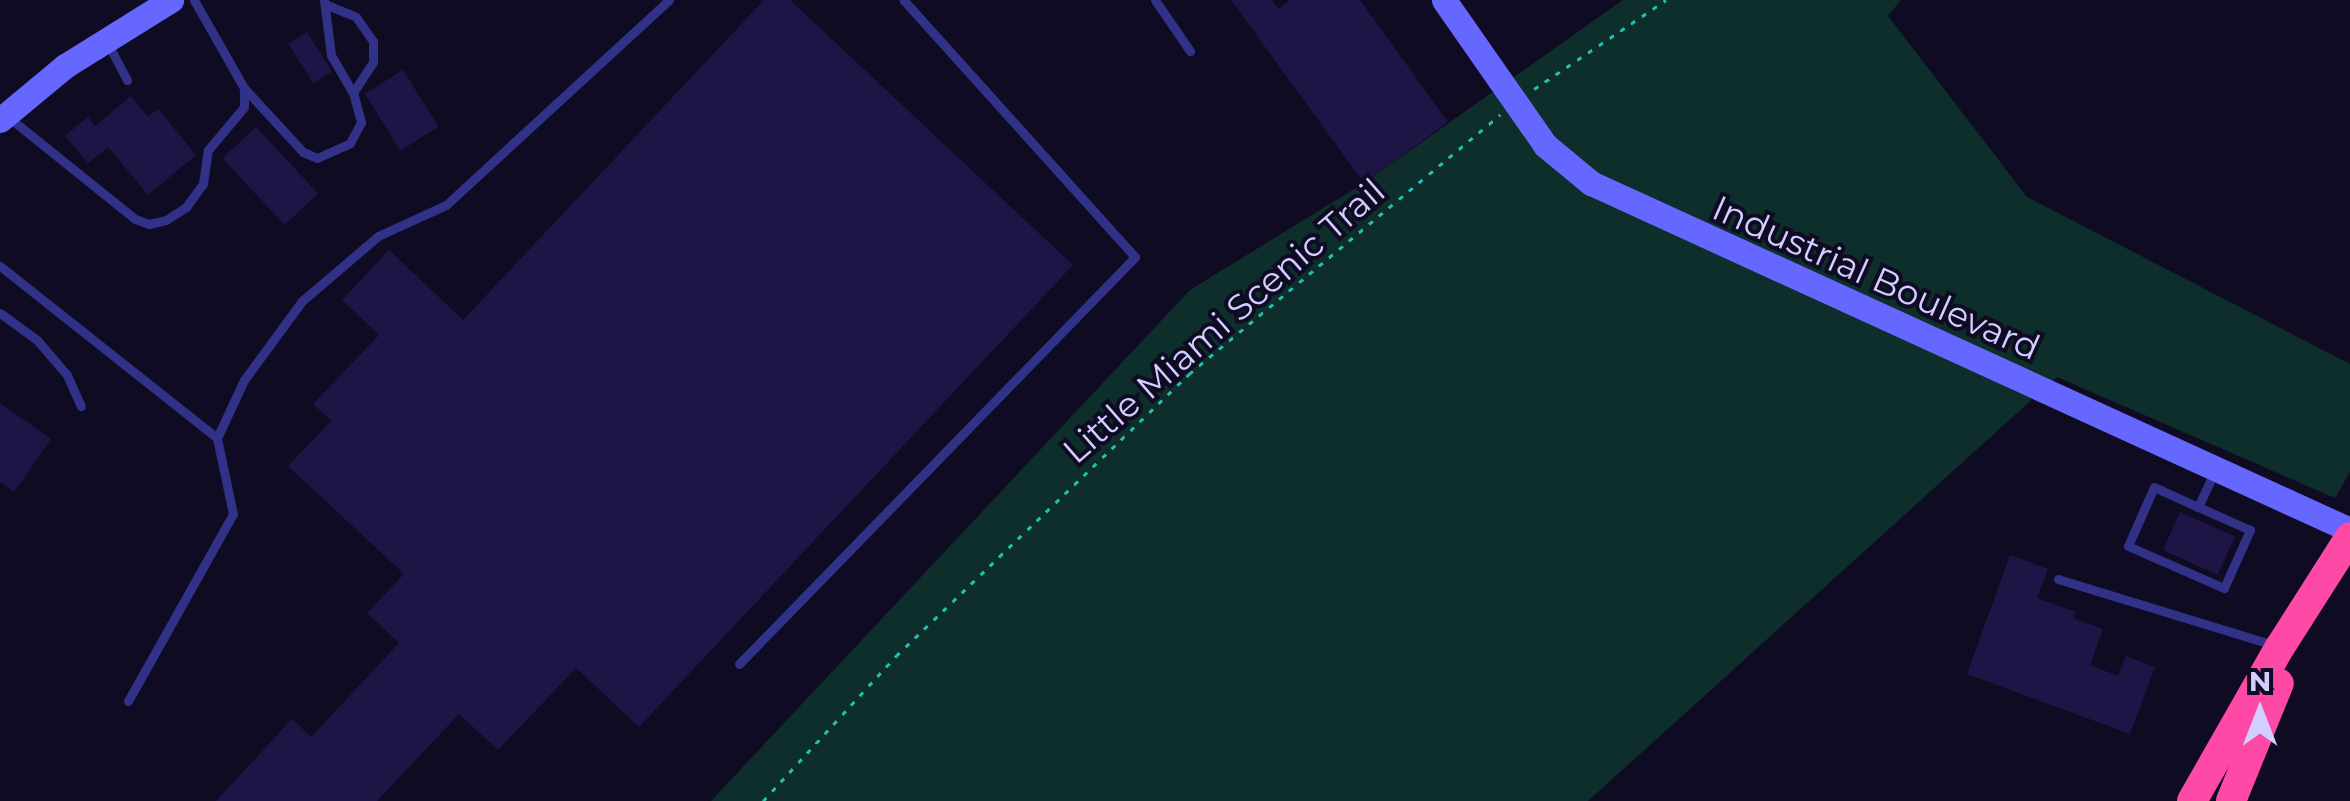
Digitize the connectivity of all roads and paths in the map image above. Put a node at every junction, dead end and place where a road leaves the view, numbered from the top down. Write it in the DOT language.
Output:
graph roads {
  1 [pos="171,0"];
  2 [pos="194,0"];
  3 [pos="669,0"];
  4 [pos="904,0"];
  5 [pos="1155,0"];
  6 [pos="1444,0"];
  7 [pos="1666,0"];
  8 [pos="326,3"];
  9 [pos="107,42"];
  10 [pos="1190,50"];
  11 [pos="127,80"];
  12 [pos="244,88"];
  13 [pos="353,93"];
  14 [pos="1515,102"];
  15 [pos="3,117"];
  16 [pos="0,266"];
  17 [pos="0,313"];
  18 [pos="80,406"];
  19 [pos="217,438"];
  20 [pos="2215,470"];
  21 [pos="2198,506"];
  22 [pos="2350,535"];
  23 [pos="2058,579"];
  24 [pos="2287,650"];
  25 [pos="739,664"];
  26 [pos="128,701"];
  27 [pos="762,801"];
  28 [pos="2192,801"];
  29 [pos="2231,801"];
  1 -- 9 [label="street"];
  2 -- 12 [label="lane"];
  3 -- 19 [label="lane"];
  4 -- 25 [label="lane"];
  5 -- 10 [label="lane"];
  6 -- 14 [label="street, Industrial Boulevard"];
  7 -- 14 [label="path, Little Miami Scenic Trail"];
  8 -- 13 [label="lane"];
  8 -- 13 [label="lane"];
  9 -- 11 [label="lane"];
  9 -- 15 [label="street"];
  12 -- 13 [label="lane"];
  12 -- 15 [label="lane"];
  14 -- 20 [label="street, Industrial Boulevard"];
  14 -- 27 [label="path, Little Miami Scenic Trail"];
  16 -- 19 [label="lane"];
  17 -- 18 [label="lane"];
  19 -- 26 [label="lane"];
  20 -- 21 [label="lane"];
  20 -- 22 [label="street, Industrial Boulevard"];
  21 -- 21 [label="lane"];
  22 -- 24 [label="highway"];
  23 -- 24 [label="lane"];
  24 -- 28 [label="highway"];
  24 -- 29 [label="highway"];
}
